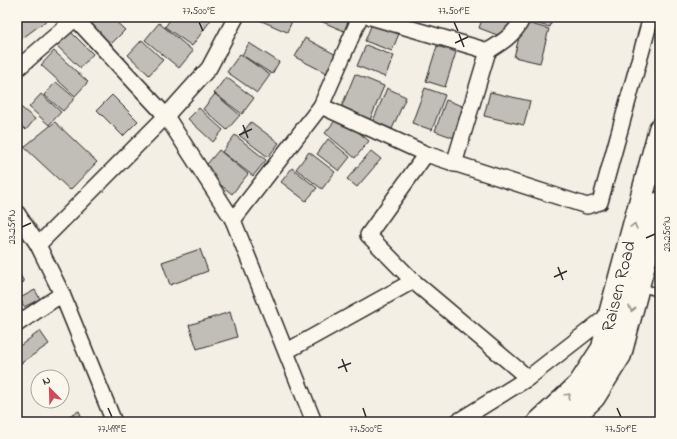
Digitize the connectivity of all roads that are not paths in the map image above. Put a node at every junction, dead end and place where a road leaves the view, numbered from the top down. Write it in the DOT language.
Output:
graph roads {
  1 [pos="236,17"];
  2 [pos="360,17"];
  3 [pos="371,17"];
  4 [pos="651,17"];
  5 [pos="76,18"];
  6 [pos="521,22"];
  7 [pos="488,51"];
  8 [pos="17,69"];
  9 [pos="321,106"];
  10 [pos="166,116"];
  11 [pos="660,129"];
  12 [pos="426,154"];
  13 [pos="454,164"];
  14 [pos="660,203"];
  15 [pos="17,212"];
  16 [pos="233,220"];
  17 [pos="38,245"];
  18 [pos="413,280"];
  19 [pos="638,287"];
  20 [pos="660,293"];
  21 [pos="62,294"];
  22 [pos="610,314"];
  23 [pos="17,324"];
  24 [pos="287,351"];
  25 [pos="528,378"];
  26 [pos="114,422"];
  27 [pos="314,422"];
  28 [pos="457,422"];
  29 [pos="539,422"];
  30 [pos="568,422"];
  1 -- 10 [label="street"];
  2 -- 9 [label="street"];
  3 -- 7 [label="street"];
  4 -- 13 [label="street"];
  5 -- 8 [label="street"];
  5 -- 10 [label="street"];
  6 -- 7 [label="street"];
  7 -- 13 [label="street"];
  9 -- 12 [label="street"];
  9 -- 16 [label="street"];
  10 -- 16 [label="street"];
  10 -- 17 [label="street"];
  22 -- 11 [label="main road, Raisen Road, one-way"];
  12 -- 13 [label="street"];
  12 -- 18 [label="street"];
  14 -- 19 [label="main road, Raisen Road"];
  15 -- 17 [label="street"];
  16 -- 24 [label="street"];
  17 -- 21 [label="street"];
  18 -- 24 [label="street"];
  18 -- 25 [label="street"];
  19 -- 20 [label="lane"];
  19 -- 30 [label="main road, Raisen Road, one-way"];
  21 -- 23 [label="street"];
  21 -- 26 [label="street"];
  22 -- 25 [label="street"];
  29 -- 22 [label="main road, Raisen Road, one-way"];
  24 -- 27 [label="street"];
  25 -- 28 [label="street"];
}
